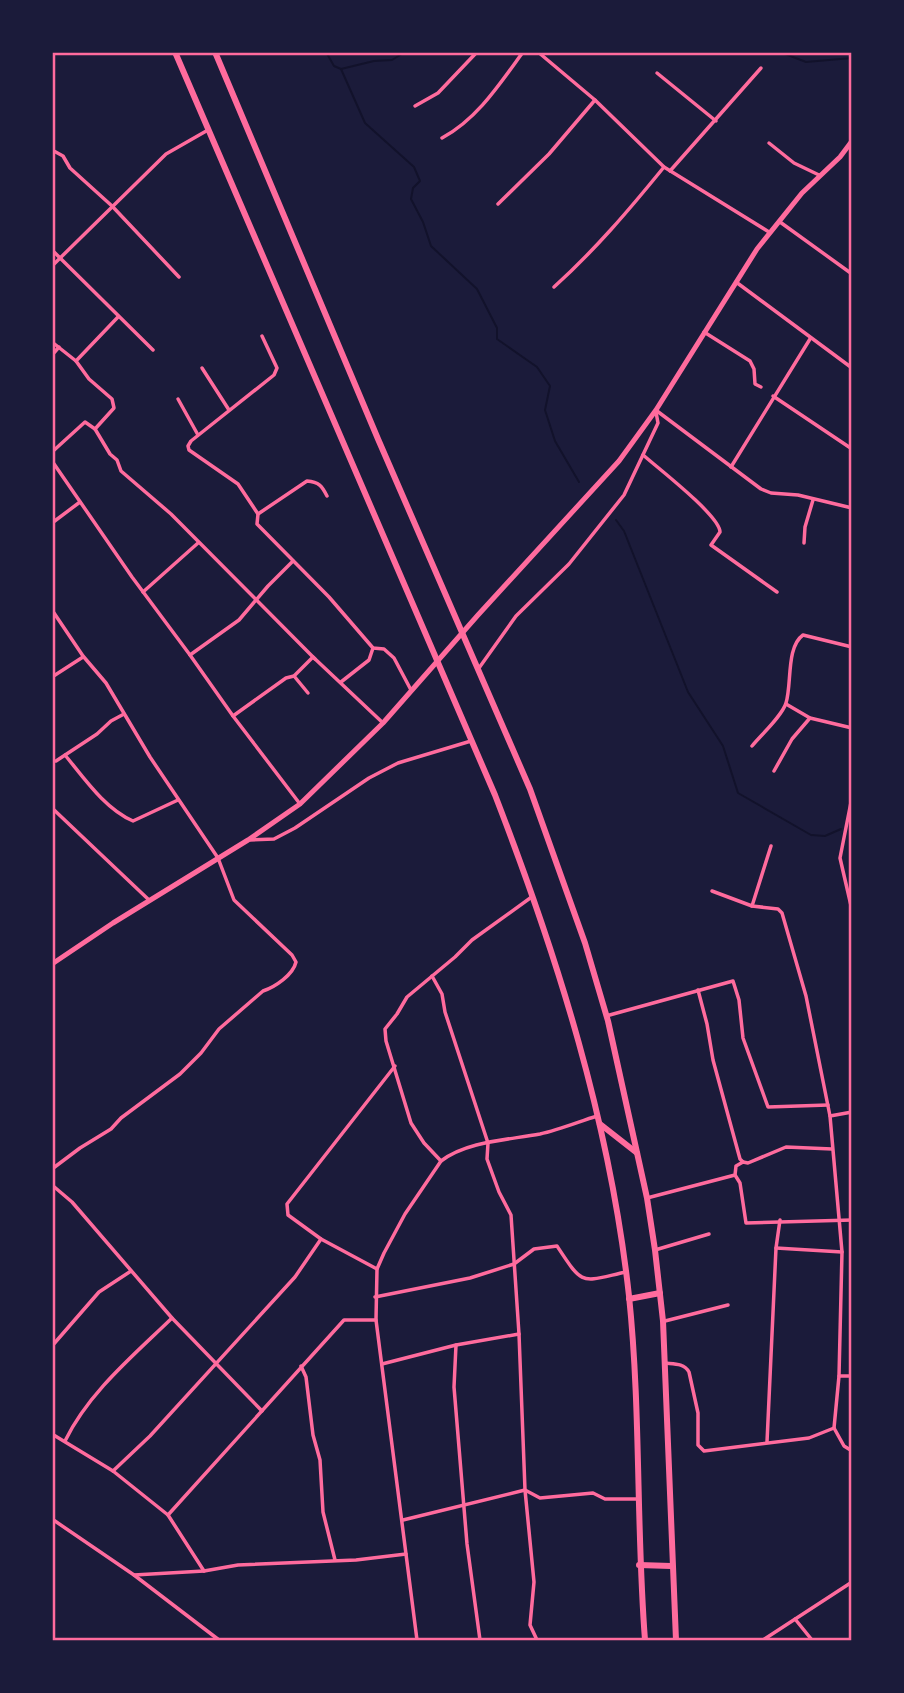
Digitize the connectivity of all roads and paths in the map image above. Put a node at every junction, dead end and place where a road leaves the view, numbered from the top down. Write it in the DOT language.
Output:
graph roads {
  1 [pos="175,52"];
  2 [pos="215,52"];
  3 [pos="477,52"];
  4 [pos="523,52"];
  5 [pos="538,52"];
  6 [pos="761,68"];
  7 [pos="657,73"];
  8 [pos="595,100"];
  9 [pos="415,106"];
  10 [pos="716,121"];
  11 [pos="209,129"];
  12 [pos="442,138"];
  13 [pos="769,143"];
  14 [pos="851,143"];
  15 [pos="52,150"];
  16 [pos="664,167"];
  17 [pos="670,171"];
  18 [pos="821,176"];
  19 [pos="498,204"];
  20 [pos="112,206"];
  21 [pos="779,220"];
  22 [pos="769,232"];
  23 [pos="52,250"];
  24 [pos="61,257"];
  25 [pos="52,266"];
  26 [pos="852,274"];
  27 [pos="179,277"];
  28 [pos="736,282"];
  29 [pos="554,287"];
  30 [pos="118,317"];
  31 [pos="704,332"];
  32 [pos="262,336"];
  33 [pos="810,339"];
  34 [pos="52,342"];
  35 [pos="59,348"];
  36 [pos="152,350"];
  37 [pos="52,355"];
  38 [pos="76,361"];
  39 [pos="202,368"];
  40 [pos="852,368"];
  41 [pos="761,387"];
  42 [pos="773,396"];
  43 [pos="178,399"];
  44 [pos="229,410"];
  45 [pos="656,410"];
  46 [pos="95,429"];
  47 [pos="198,435"];
  48 [pos="852,449"];
  49 [pos="52,452"];
  50 [pos="643,455"];
  51 [pos="52,461"];
  52 [pos="731,467"];
  53 [pos="327,496"];
  54 [pos="813,500"];
  55 [pos="80,502"];
  56 [pos="852,508"];
  57 [pos="258,514"];
  58 [pos="52,523"];
  59 [pos="198,543"];
  60 [pos="804,543"];
  61 [pos="293,561"];
  62 [pos="143,592"];
  63 [pos="777,592"];
  64 [pos="256,601"];
  65 [pos="52,610"];
  66 [pos="852,647"];
  67 [pos="373,648"];
  68 [pos="190,654"];
  69 [pos="83,656"];
  70 [pos="315,659"];
  71 [pos="478,669"];
  72 [pos="295,676"];
  73 [pos="52,677"];
  74 [pos="341,682"];
  75 [pos="411,690"];
  76 [pos="308,693"];
  77 [pos="786,704"];
  78 [pos="124,714"];
  79 [pos="233,716"];
  80 [pos="810,718"];
  81 [pos="383,723"];
  82 [pos="852,727"];
  83 [pos="471,741"];
  84 [pos="752,746"];
  85 [pos="65,755"];
  86 [pos="56,761"];
  87 [pos="774,771"];
  88 [pos="852,797"];
  89 [pos="178,800"];
  90 [pos="300,804"];
  91 [pos="52,808"];
  92 [pos="248,840"];
  93 [pos="771,846"];
  94 [pos="218,858"];
  95 [pos="712,891"];
  96 [pos="534,895"];
  97 [pos="150,901"];
  98 [pos="752,906"];
  99 [pos="852,910"];
  100 [pos="52,964"];
  101 [pos="432,976"];
  102 [pos="698,990"];
  103 [pos="606,1016"];
  104 [pos="394,1066"];
  105 [pos="828,1105"];
  106 [pos="852,1112"];
  107 [pos="597,1116"];
  108 [pos="830,1116"];
  109 [pos="600,1124"];
  110 [pos="488,1143"];
  111 [pos="832,1149"];
  112 [pos="637,1153"];
  113 [pos="441,1161"];
  114 [pos="743,1162"];
  115 [pos="52,1169"];
  116 [pos="735,1175"];
  117 [pos="52,1185"];
  118 [pos="647,1198"];
  119 [pos="840,1219"];
  120 [pos="780,1220"];
  121 [pos="852,1220"];
  122 [pos="709,1234"];
  123 [pos="321,1239"];
  124 [pos="776,1248"];
  125 [pos="655,1250"];
  126 [pos="842,1252"];
  127 [pos="514,1264"];
  128 [pos="377,1269"];
  129 [pos="131,1271"];
  130 [pos="626,1272"];
  131 [pos="660,1293"];
  132 [pos="375,1297"];
  133 [pos="629,1299"];
  134 [pos="728,1306"];
  135 [pos="172,1318"];
  136 [pos="376,1320"];
  137 [pos="663,1321"];
  138 [pos="519,1334"];
  139 [pos="456,1345"];
  140 [pos="52,1346"];
  141 [pos="215,1363"];
  142 [pos="665,1363"];
  143 [pos="382,1364"];
  144 [pos="301,1366"];
  145 [pos="839,1376"];
  146 [pos="852,1376"];
  147 [pos="262,1411"];
  148 [pos="834,1428"];
  149 [pos="52,1434"];
  150 [pos="65,1441"];
  151 [pos="767,1442"];
  152 [pos="852,1451"];
  153 [pos="113,1471"];
  154 [pos="525,1490"];
  155 [pos="638,1499"];
  156 [pos="464,1505"];
  157 [pos="168,1515"];
  158 [pos="52,1519"];
  159 [pos="402,1520"];
  160 [pos="406,1554"];
  161 [pos="336,1560"];
  162 [pos="639,1565"];
  163 [pos="671,1566"];
  164 [pos="204,1571"];
  165 [pos="134,1575"];
  166 [pos="852,1583"];
  167 [pos="795,1619"];
  168 [pos="219,1640"];
  169 [pos="417,1640"];
  170 [pos="480,1640"];
  171 [pos="537,1640"];
  172 [pos="645,1640"];
  173 [pos="676,1640"];
  174 [pos="763,1640"];
  175 [pos="812,1640"];
  1 -- 11 [label="highway"];
  2 -- 71 [label="highway"];
  3 -- 9 [label="street"];
  4 -- 12 [label="street"];
  5 -- 8 [label="street"];
  6 -- 10 [label="street"];
  7 -- 10 [label="street"];
  8 -- 16 [label="street"];
  8 -- 19 [label="street"];
  10 -- 17 [label="street"];
  11 -- 20 [label="street"];
  11 -- 83 [label="highway"];
  13 -- 18 [label="street"];
  14 -- 18 [label="main road"];
  15 -- 20 [label="street"];
  16 -- 17 [label="street"];
  16 -- 29 [label="street"];
  17 -- 22 [label="street"];
  18 -- 21 [label="main road"];
  20 -- 24 [label="street"];
  20 -- 27 [label="street"];
  21 -- 22 [label="main road"];
  21 -- 26 [label="street"];
  22 -- 28 [label="main road"];
  23 -- 24 [label="street"];
  24 -- 25 [label="street"];
  24 -- 30 [label="street"];
  28 -- 31 [label="main road"];
  28 -- 33 [label="street"];
  30 -- 36 [label="street"];
  30 -- 38 [label="street"];
  31 -- 41 [label="street"];
  31 -- 45 [label="main road"];
  32 -- 44 [label="street"];
  33 -- 40 [label="street"];
  33 -- 42 [label="street"];
  34 -- 35 [label="street"];
  35 -- 37 [label="street"];
  35 -- 38 [label="street"];
  38 -- 46 [label="street"];
  39 -- 44 [label="street"];
  42 -- 48 [label="street"];
  42 -- 52 [label="street"];
  43 -- 47 [label="street"];
  44 -- 47 [label="street"];
  45 -- 50 [label="street"];
  45 -- 52 [label="street"];
  45 -- 75 [label="main road"];
  46 -- 49 [label="street"];
  46 -- 59 [label="street"];
  47 -- 57 [label="street"];
  50 -- 63 [label="street"];
  50 -- 71 [label="street"];
  51 -- 55 [label="street"];
  52 -- 54 [label="street"];
  53 -- 57 [label="street"];
  54 -- 56 [label="street"];
  54 -- 60 [label="street"];
  55 -- 58 [label="street"];
  55 -- 62 [label="street"];
  57 -- 61 [label="street"];
  59 -- 62 [label="street"];
  59 -- 64 [label="street"];
  61 -- 64 [label="street"];
  61 -- 67 [label="street"];
  62 -- 68 [label="street"];
  64 -- 68 [label="street"];
  64 -- 70 [label="street"];
  65 -- 69 [label="street"];
  66 -- 77 [label="street"];
  67 -- 74 [label="street"];
  67 -- 75 [label="street"];
  68 -- 79 [label="street"];
  69 -- 73 [label="street"];
  69 -- 78 [label="street"];
  70 -- 72 [label="street"];
  70 -- 74 [label="street"];
  71 -- 103 [label="highway"];
  72 -- 76 [label="street"];
  72 -- 79 [label="street"];
  74 -- 81 [label="street"];
  75 -- 81 [label="main road"];
  77 -- 80 [label="street"];
  77 -- 84 [label="street"];
  78 -- 85 [label="street"];
  78 -- 89 [label="street"];
  79 -- 90 [label="street"];
  80 -- 82 [label="street"];
  80 -- 87 [label="street"];
  81 -- 90 [label="main road"];
  83 -- 92 [label="street"];
  83 -- 96 [label="highway"];
  85 -- 86 [label="street"];
  85 -- 89 [label="street"];
  88 -- 99 [label="street"];
  89 -- 94 [label="street"];
  90 -- 92 [label="main road"];
  91 -- 97 [label="street"];
  92 -- 94 [label="main road"];
  93 -- 98 [label="street"];
  94 -- 97 [label="main road"];
  94 -- 115 [label="street"];
  95 -- 98 [label="street"];
  96 -- 101 [label="street"];
  96 -- 107 [label="highway"];
  97 -- 100 [label="main road"];
  98 -- 105 [label="street"];
  101 -- 104 [label="street"];
  101 -- 110 [label="street"];
  102 -- 103 [label="street"];
  102 -- 105 [label="street"];
  102 -- 114 [label="street"];
  103 -- 112 [label="highway"];
  104 -- 113 [label="street"];
  104 -- 123 [label="street"];
  105 -- 108 [label="street"];
  106 -- 108 [label="street"];
  107 -- 109 [label="highway"];
  107 -- 110 [label="street"];
  108 -- 111 [label="street"];
  109 -- 112 [label="highway"];
  109 -- 130 [label="highway"];
  110 -- 113 [label="street"];
  110 -- 127 [label="street"];
  111 -- 114 [label="street"];
  111 -- 119 [label="street"];
  112 -- 118 [label="highway"];
  113 -- 128 [label="street"];
  114 -- 116 [label="street"];
  116 -- 118 [label="street"];
  116 -- 120 [label="street"];
  117 -- 129 [label="street"];
  118 -- 125 [label="highway"];
  119 -- 120 [label="street"];
  119 -- 121 [label="street"];
  119 -- 126 [label="street"];
  120 -- 124 [label="street"];
  122 -- 125 [label="street"];
  123 -- 128 [label="street"];
  123 -- 141 [label="street"];
  124 -- 126 [label="street"];
  124 -- 151 [label="street"];
  125 -- 131 [label="highway"];
  126 -- 145 [label="street"];
  127 -- 130 [label="street"];
  127 -- 132 [label="street"];
  127 -- 138 [label="street"];
  128 -- 132 [label="street"];
  129 -- 135 [label="street"];
  129 -- 140 [label="street"];
  130 -- 133 [label="highway"];
  131 -- 133 [label="highway"];
  131 -- 137 [label="highway"];
  132 -- 136 [label="street"];
  133 -- 155 [label="highway"];
  134 -- 137 [label="street"];
  135 -- 141 [label="street"];
  135 -- 150 [label="street"];
  136 -- 143 [label="street"];
  136 -- 144 [label="street"];
  137 -- 142 [label="highway"];
  138 -- 139 [label="street"];
  138 -- 154 [label="street"];
  139 -- 143 [label="street"];
  139 -- 156 [label="street"];
  141 -- 147 [label="street"];
  141 -- 153 [label="street"];
  142 -- 151 [label="street"];
  142 -- 163 [label="highway"];
  143 -- 159 [label="street"];
  144 -- 147 [label="street"];
  144 -- 161 [label="street"];
  145 -- 146 [label="street"];
  145 -- 148 [label="street"];
  147 -- 157 [label="street"];
  148 -- 151 [label="street"];
  148 -- 152 [label="street"];
  149 -- 150 [label="street"];
  150 -- 153 [label="street"];
  153 -- 157 [label="street"];
  154 -- 155 [label="street"];
  154 -- 156 [label="street"];
  154 -- 171 [label="street"];
  155 -- 162 [label="highway"];
  156 -- 159 [label="street"];
  156 -- 170 [label="street"];
  157 -- 164 [label="street"];
  158 -- 165 [label="street"];
  159 -- 160 [label="street"];
  160 -- 161 [label="street"];
  160 -- 169 [label="street"];
  161 -- 164 [label="street"];
  162 -- 163 [label="highway"];
  162 -- 172 [label="highway"];
  163 -- 173 [label="highway"];
  164 -- 165 [label="street"];
  165 -- 168 [label="street"];
  166 -- 167 [label="street"];
  167 -- 174 [label="street"];
  167 -- 175 [label="street"];
}
